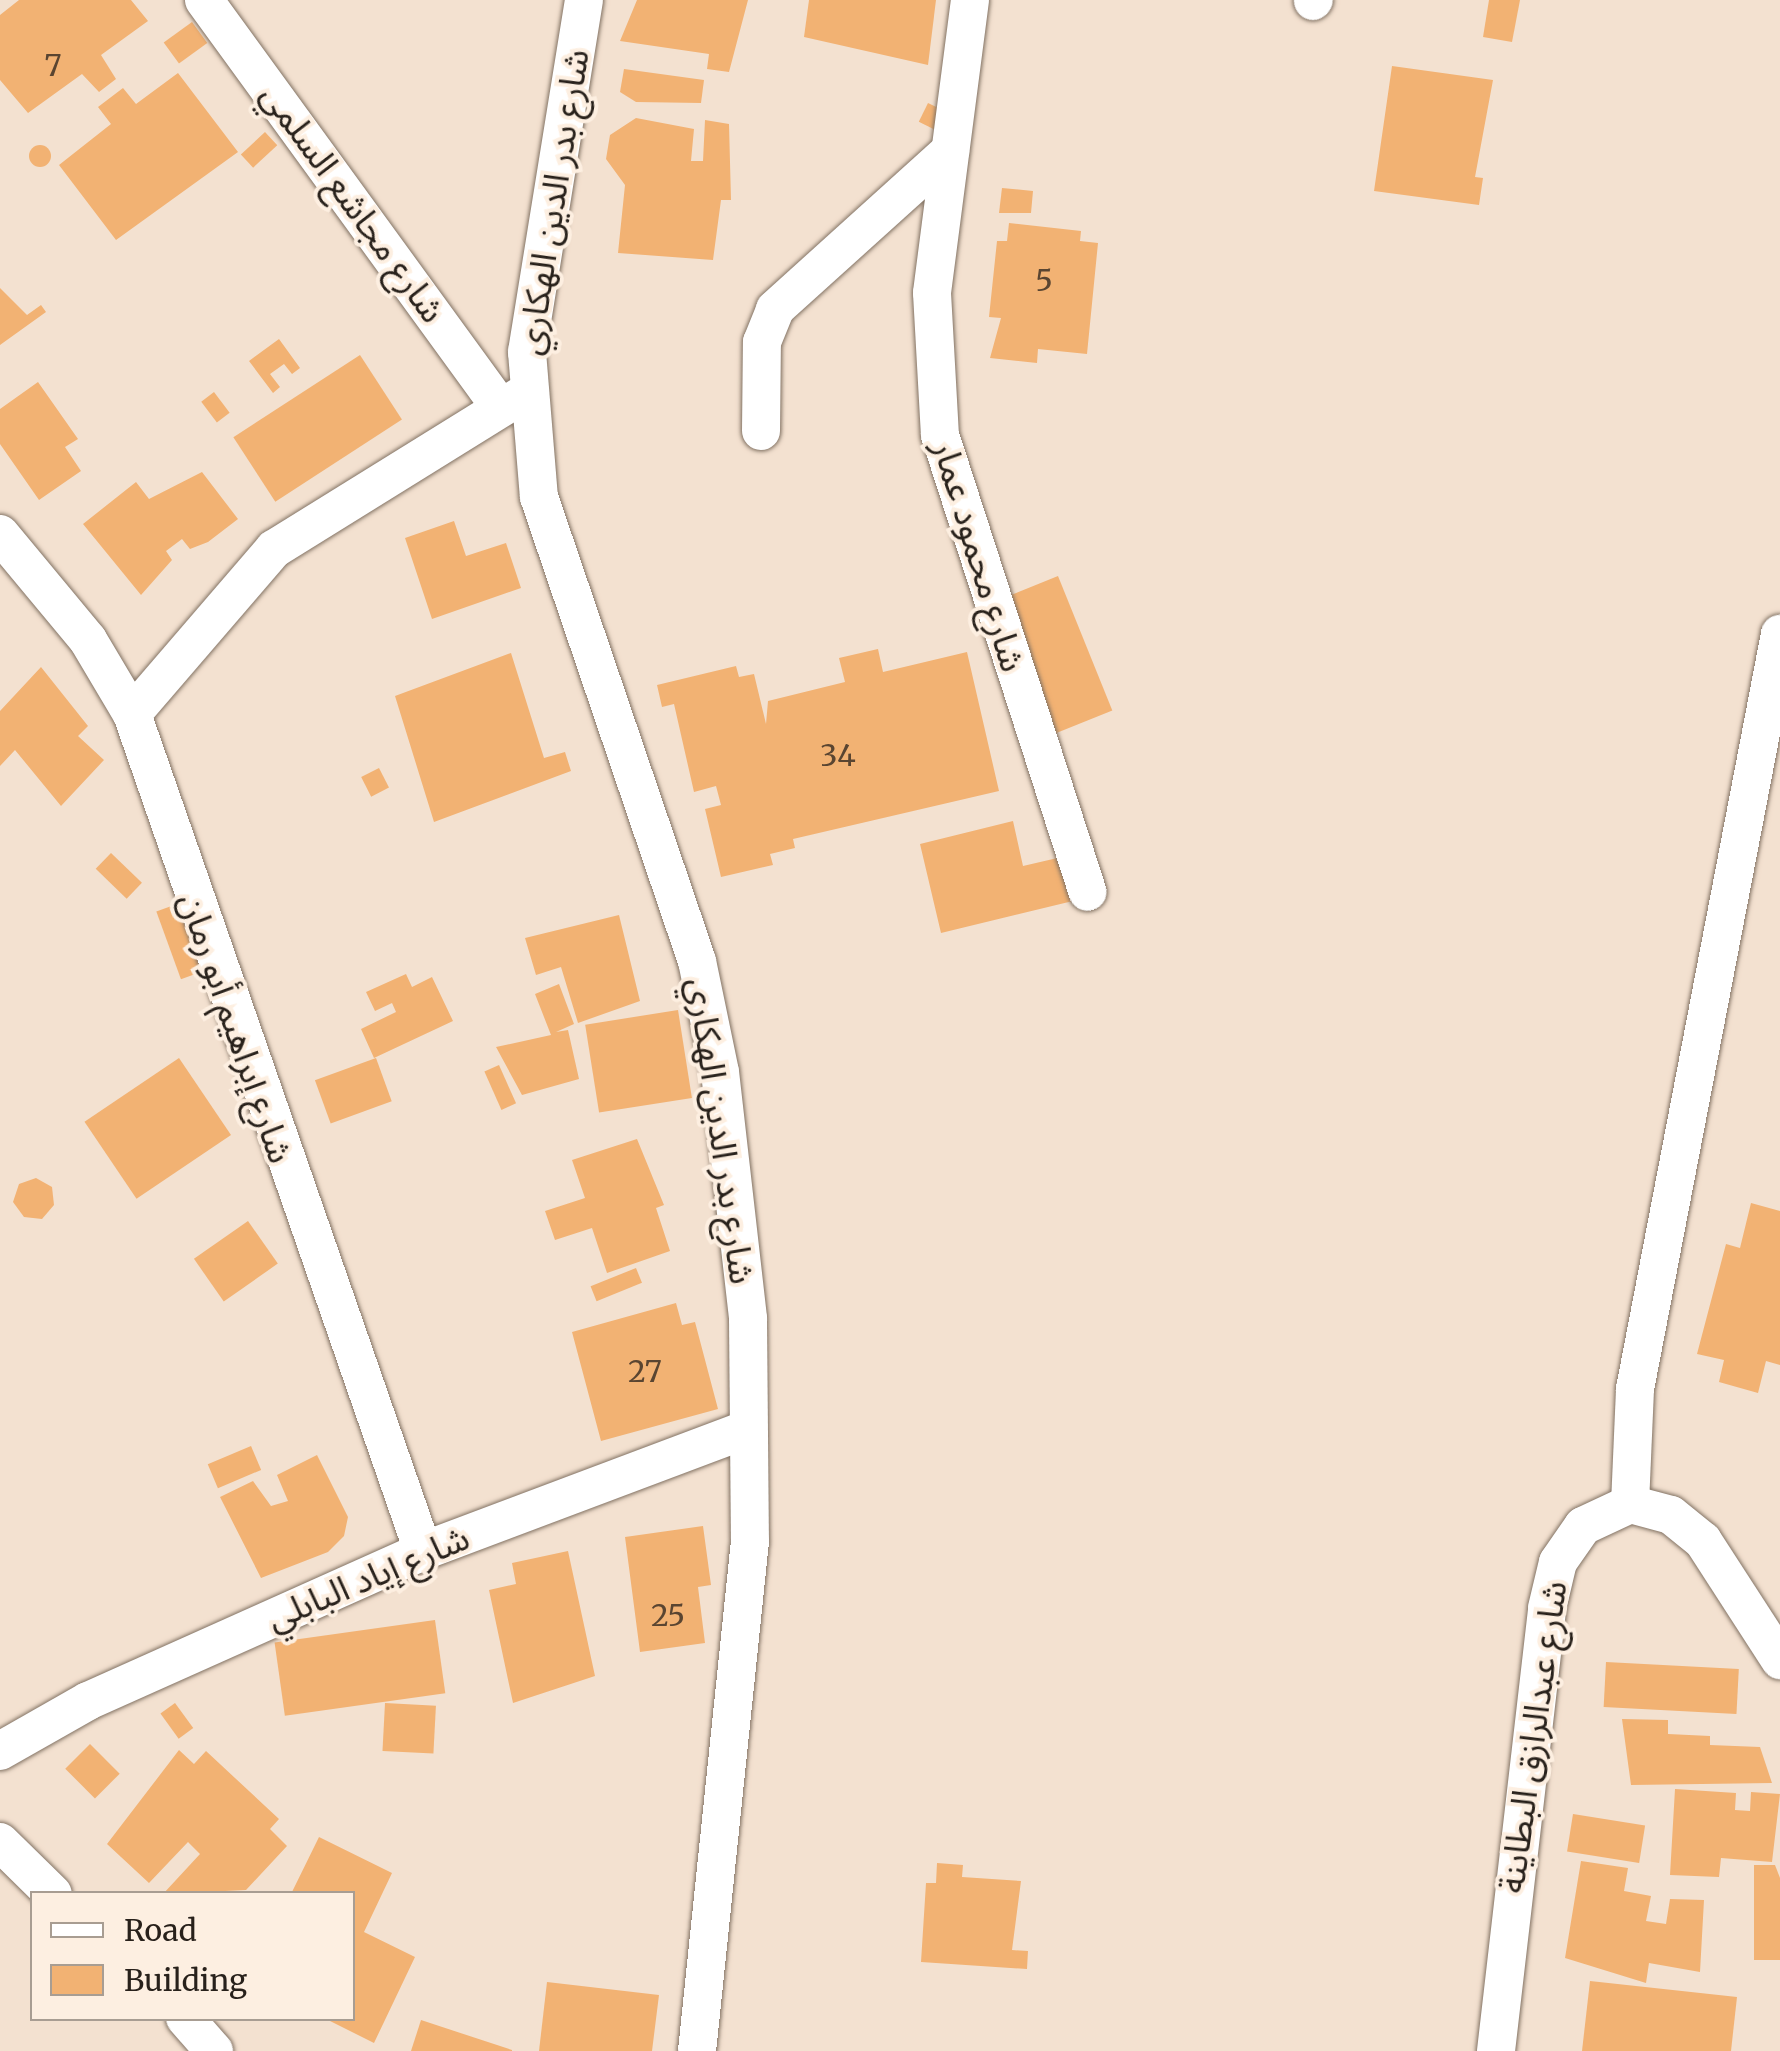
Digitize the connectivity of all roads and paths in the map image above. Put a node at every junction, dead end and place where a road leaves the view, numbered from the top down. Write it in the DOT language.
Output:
graph roads {
  1 [pos="204,0"];
  2 [pos="584,0"];
  3 [pos="970,0"];
  4 [pos="950,150"];
  5 [pos="514,399"];
  6 [pos="761,431"];
  7 [pos="0,534"];
  8 [pos="1780,634"];
  9 [pos="132,714"];
  10 [pos="1088,892"];
  11 [pos="748,1429"];
  12 [pos="1630,1504"];
  13 [pos="424,1551"];
  14 [pos="1780,1660"];
  15 [pos="0,1751"];
  16 [pos="0,1842"];
  17 [pos="50,1891"];
  18 [pos="188,2021"];
  19 [pos="214,2051"];
  20 [pos="697,2051"];
  21 [pos="1496,2051"];
  1 -- 5 [label="street, شارع مجاشع السلمي"];
  2 -- 5 [label="street, شارع بدر الدين الهكاري"];
  3 -- 4 [label="street, شارع محمود عمار"];
  4 -- 6 [label="street"];
  4 -- 10 [label="street, شارع محمود عمار"];
  5 -- 9 [label="street"];
  5 -- 11 [label="street, شارع بدر الدين الهكاري"];
  7 -- 9 [label="street, شارع إبراهيم أبو رمان"];
  8 -- 12 [label="street"];
  9 -- 13 [label="street, شارع إبراهيم أبو رمان"];
  11 -- 13 [label="street, شارع إياد البابلي"];
  11 -- 20 [label="street, شارع بدر الدين الهكاري"];
  12 -- 14 [label="street"];
  12 -- 21 [label="street, شارع عبدالرازق البطاينة"];
  13 -- 15 [label="street, شارع إياد البابلي"];
  16 -- 17 [label="street"];
  18 -- 19 [label="street"];
}
